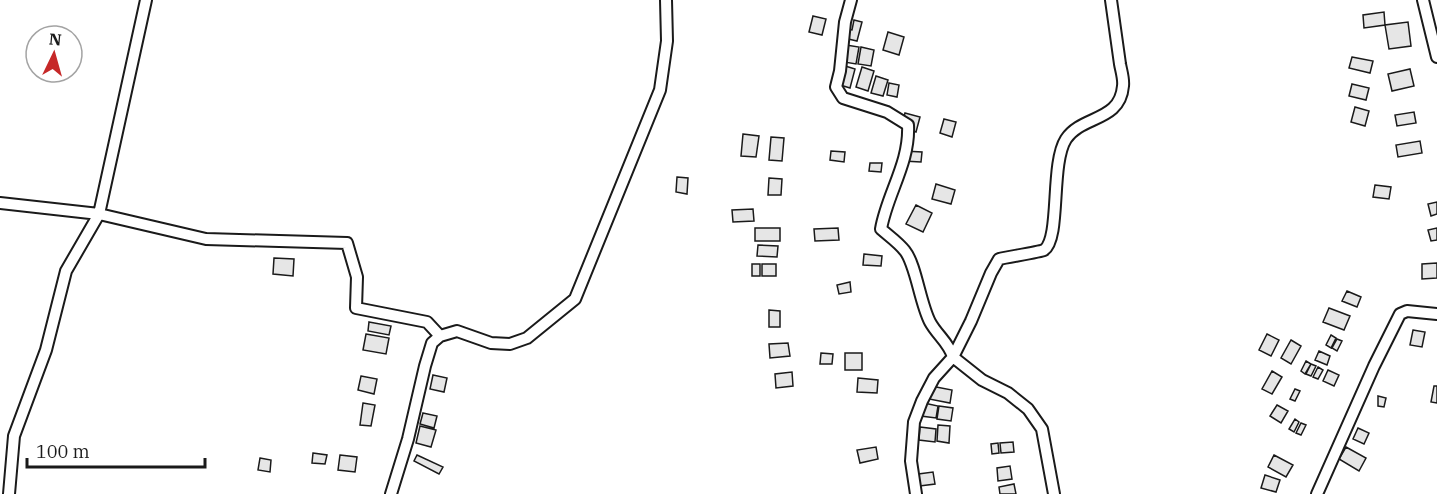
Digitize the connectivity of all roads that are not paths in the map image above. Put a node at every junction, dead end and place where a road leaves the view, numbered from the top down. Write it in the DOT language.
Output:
graph roads {
  1 [pos="146,0"];
  2 [pos="666,0"];
  3 [pos="851,0"];
  4 [pos="1111,0"];
  5 [pos="1423,0"];
  6 [pos="1437,57"];
  7 [pos="0,203"];
  8 [pos="99,214"];
  9 [pos="1437,314"];
  10 [pos="440,336"];
  11 [pos="953,357"];
  12 [pos="9,494"];
  13 [pos="392,494"];
  14 [pos="916,494"];
  15 [pos="1054,494"];
  16 [pos="1317,494"];
  1 -- 8 [label="street"];
  2 -- 10 [label="street"];
  3 -- 11 [label="street"];
  4 -- 11 [label="street"];
  5 -- 6 [label="street"];
  7 -- 8 [label="street"];
  8 -- 10 [label="street"];
  8 -- 12 [label="street"];
  9 -- 16 [label="street"];
  10 -- 13 [label="street"];
  11 -- 14 [label="street"];
  11 -- 15 [label="street"];
}
